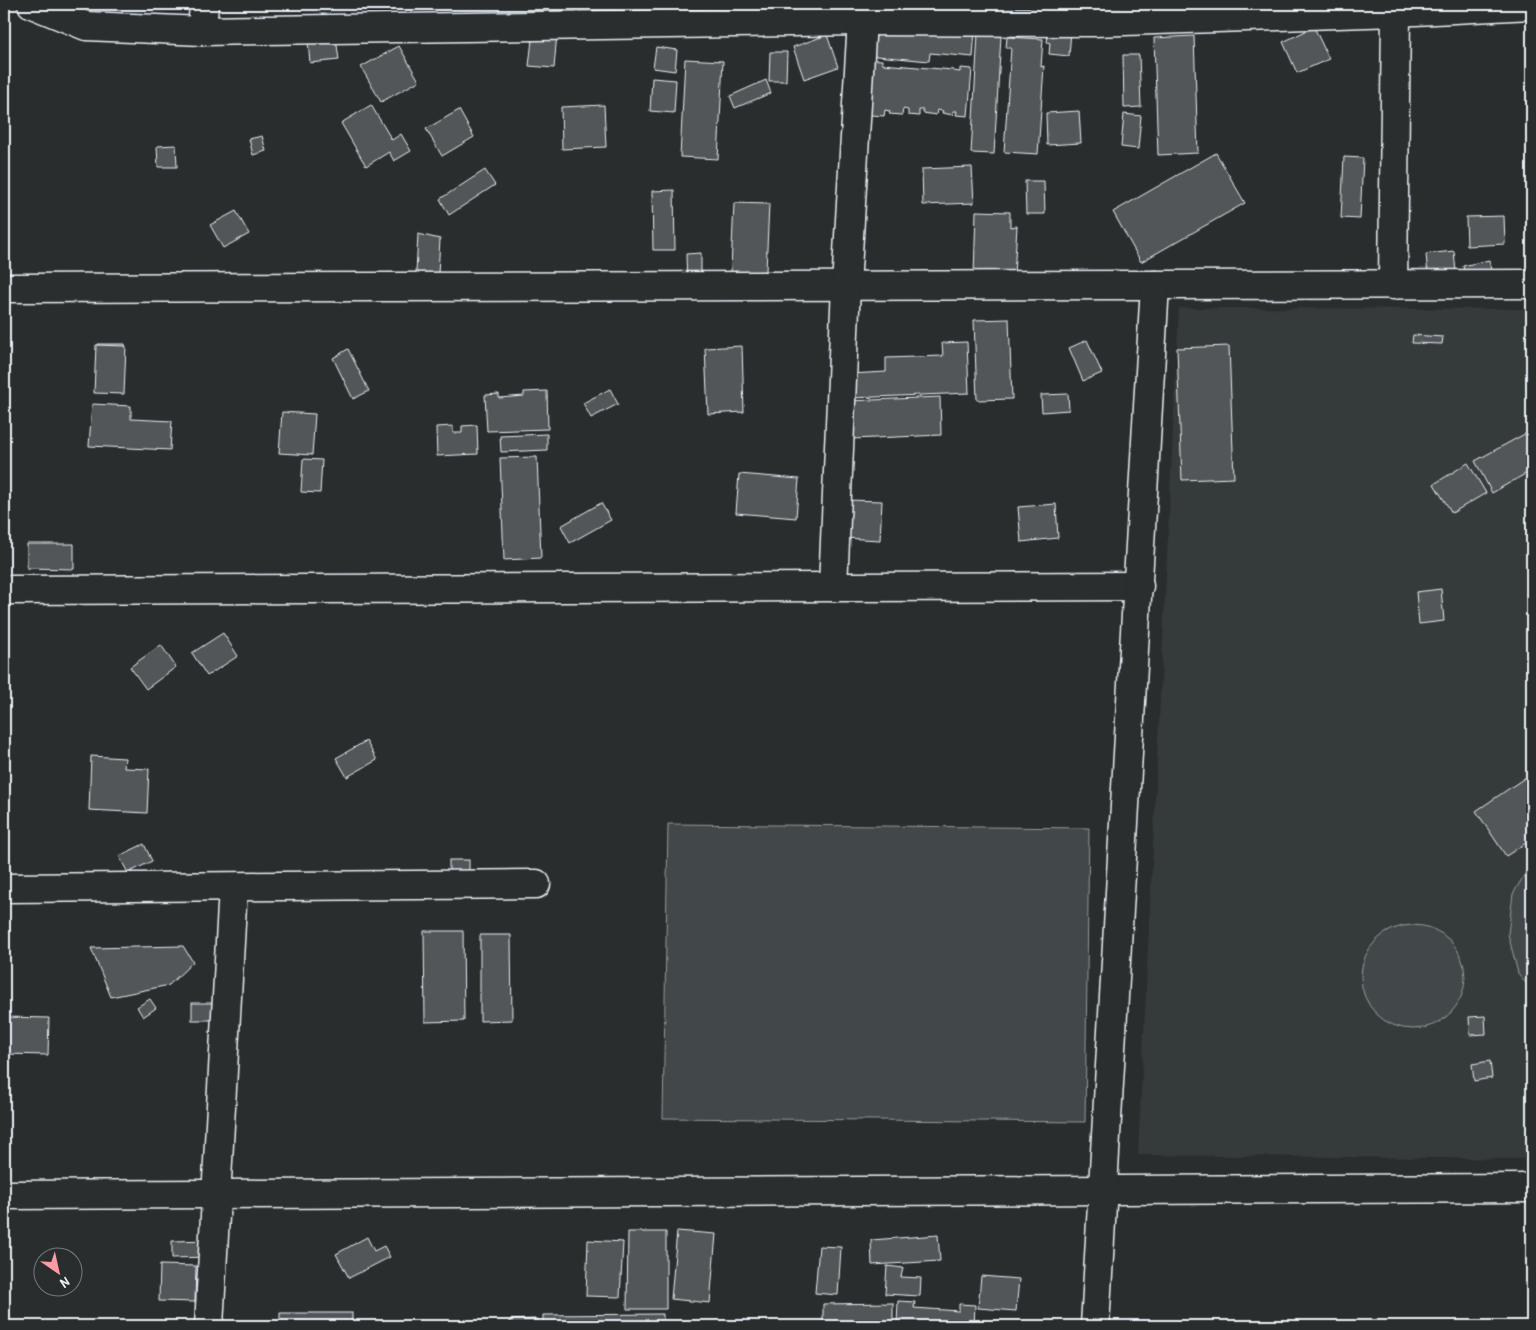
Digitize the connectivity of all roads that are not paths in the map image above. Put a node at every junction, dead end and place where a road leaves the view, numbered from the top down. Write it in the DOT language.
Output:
graph roads {
  1 [pos="32,4"];
  2 [pos="204,4"];
  3 [pos="1532,5"];
  4 [pos="863,12"];
  5 [pos="1396,12"];
  6 [pos="202,32"];
  7 [pos="1532,284"];
  8 [pos="1393,285"];
  9 [pos="846,286"];
  10 [pos="1156,286"];
  11 [pos="4,288"];
  12 [pos="1139,586"];
  13 [pos="833,587"];
  14 [pos="4,590"];
  15 [pos="536,884"];
  16 [pos="233,887"];
  17 [pos="4,888"];
  18 [pos="1532,1188"];
  19 [pos="1102,1190"];
  20 [pos="216,1194"];
  21 [pos="4,1195"];
  22 [pos="209,1326"];
  23 [pos="1095,1326"];
  1 -- 6 [label="street"];
  2 -- 6 [label="street"];
  3 -- 5 [label="street"];
  4 -- 5 [label="street"];
  4 -- 6 [label="street"];
  4 -- 9 [label="street"];
  5 -- 8 [label="street"];
  7 -- 8 [label="street"];
  8 -- 10 [label="street"];
  9 -- 10 [label="street"];
  9 -- 11 [label="street"];
  9 -- 13 [label="street"];
  10 -- 12 [label="street"];
  12 -- 13 [label="street"];
  12 -- 19 [label="street"];
  13 -- 14 [label="street"];
  15 -- 16 [label="street"];
  16 -- 17 [label="street"];
  16 -- 20 [label="street"];
  18 -- 19 [label="street"];
  19 -- 20 [label="street"];
  19 -- 23 [label="street"];
  20 -- 21 [label="street"];
  20 -- 22 [label="street"];
}
